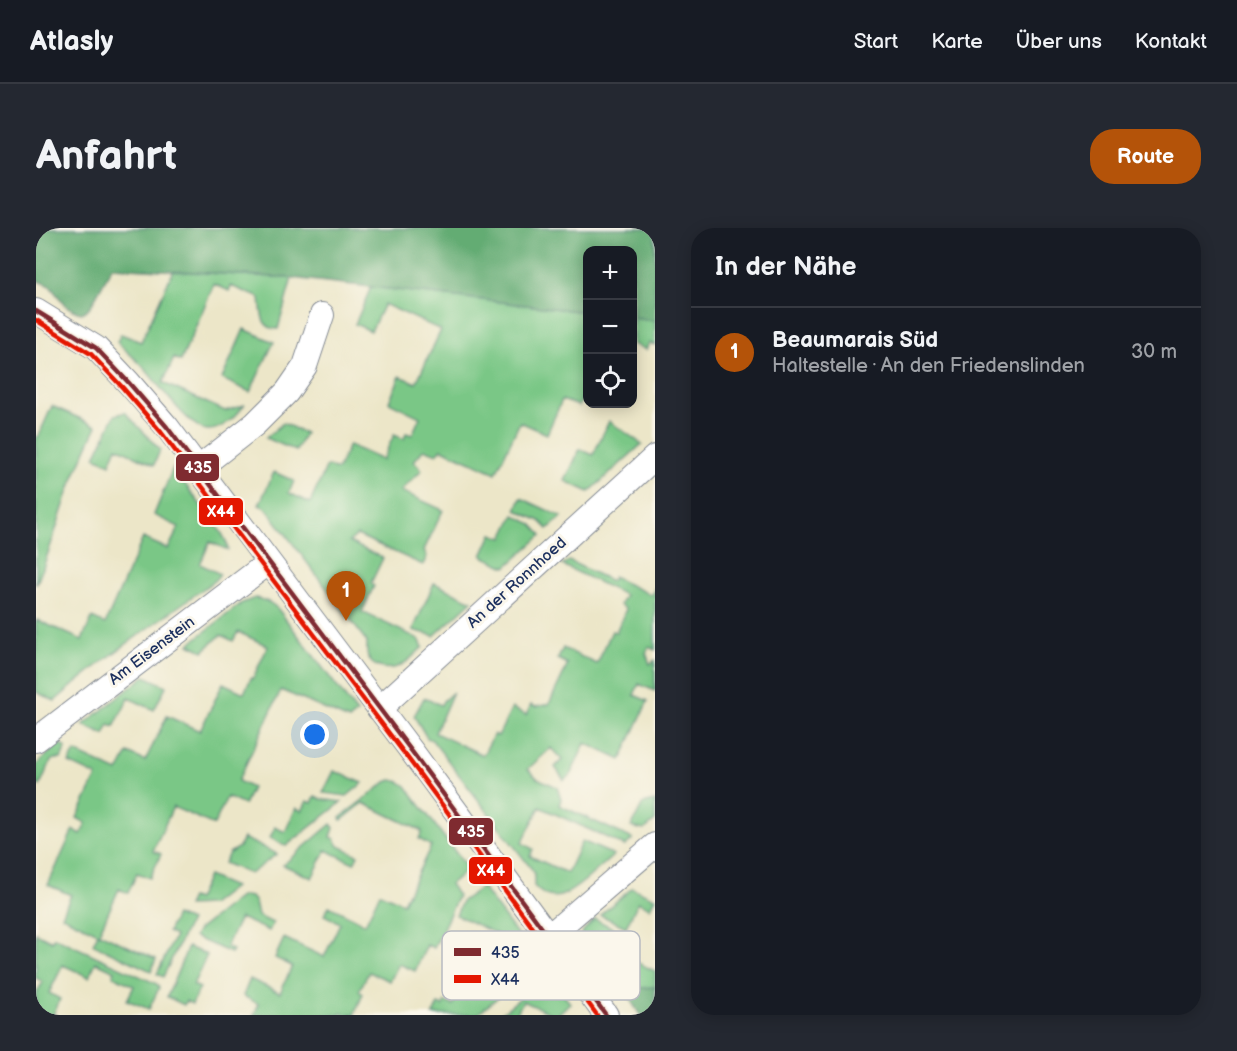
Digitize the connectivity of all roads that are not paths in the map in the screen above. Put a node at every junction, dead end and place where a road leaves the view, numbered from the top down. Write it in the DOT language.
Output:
graph roads {
  1 [pos="36,311"];
  2 [pos="322,315"];
  3 [pos="655,457"];
  4 [pos="199,468"];
  5 [pos="268,562"];
  6 [pos="379,709"];
  7 [pos="36,740"];
  8 [pos="655,845"];
  9 [pos="544,931"];
  10 [pos="555,931"];
  11 [pos="595,1000"];
  12 [pos="606,1015"];
  1 -- 4 [label="street"];
  2 -- 4 [label="street"];
  3 -- 6 [label="street, An der Ronnhoed"];
  4 -- 5 [label="street"];
  5 -- 6 [label="street"];
  5 -- 7 [label="street, Am Eisenstein"];
  6 -- 9 [label="street"];
  8 -- 10 [label="street"];
  11 -- 12 [label="street"];
}
